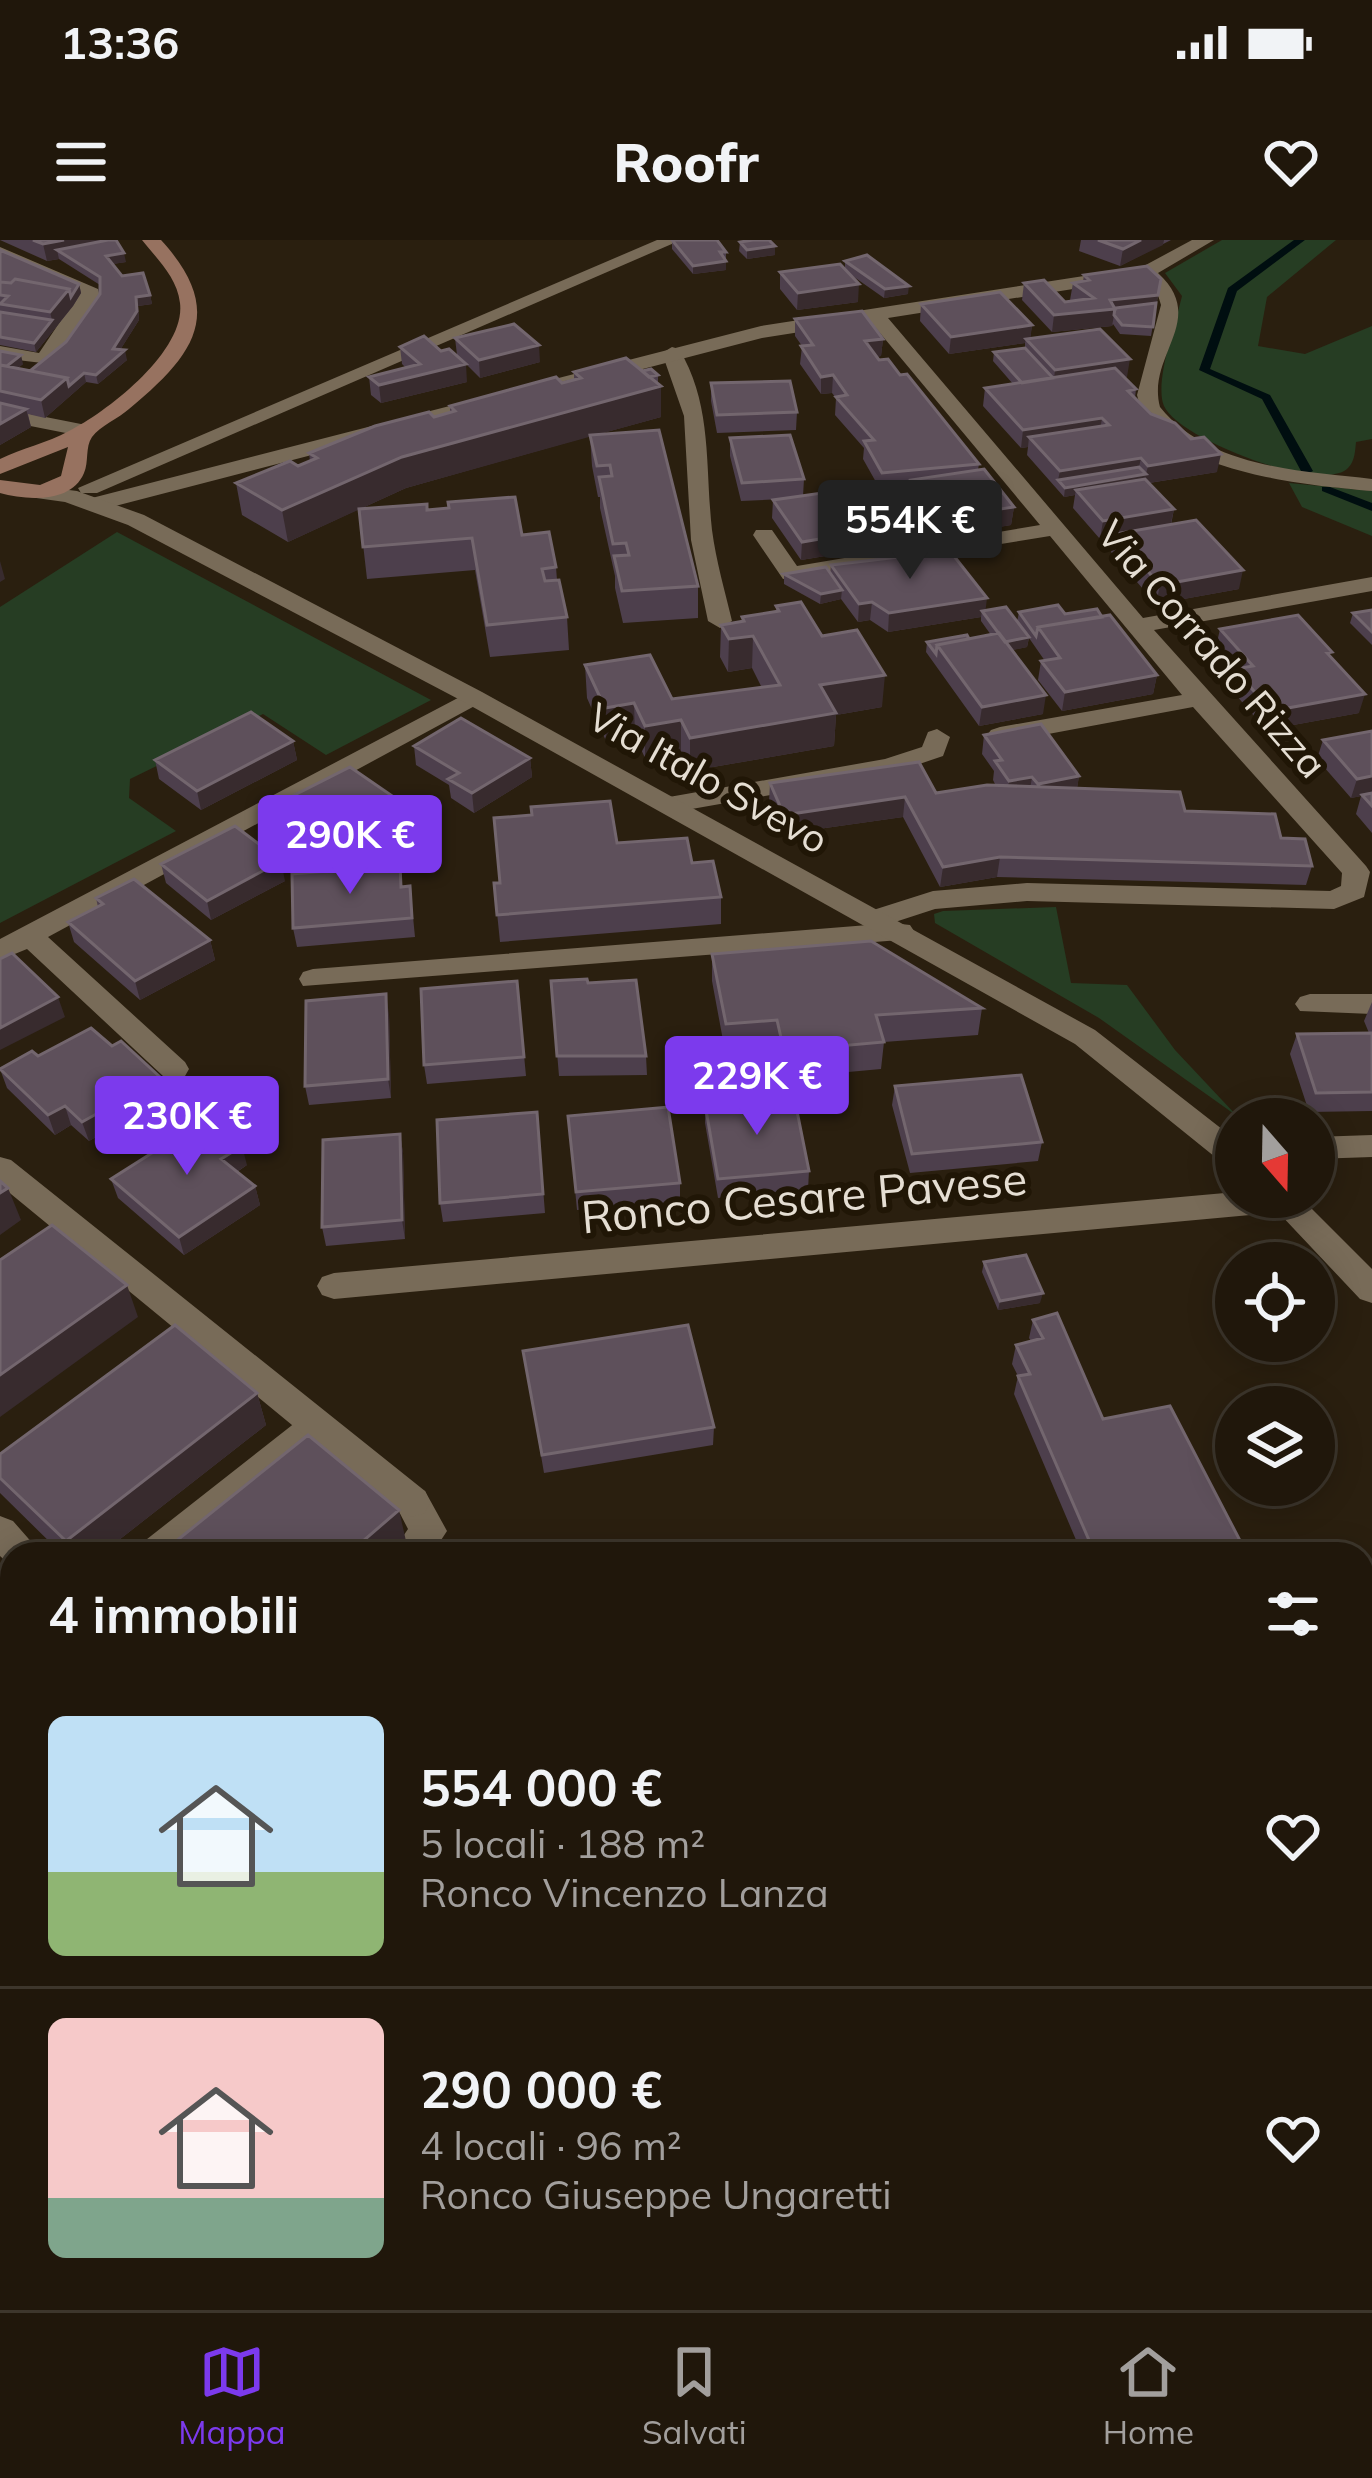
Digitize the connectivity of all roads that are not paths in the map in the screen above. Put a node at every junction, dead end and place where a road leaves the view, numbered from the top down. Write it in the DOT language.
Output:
graph roads {
  1 [pos="152,240"];
  2 [pos="672,240"];
  3 [pos="1205,240"];
  4 [pos="0,252"];
  5 [pos="1147,272"];
  6 [pos="873,312"];
  7 [pos="0,352"];
  8 [pos="672,353"];
  9 [pos="44,359"];
  10 [pos="22,377"];
  11 [pos="0,414"];
  12 [pos="84,432"];
  13 [pos="10,478"];
  14 [pos="1372,485"];
  15 [pos="92,490"];
  16 [pos="1054,529"];
  17 [pos="764,535"];
  18 [pos="1372,584"];
  19 [pos="721,621"];
  20 [pos="1137,626"];
  21 [pos="473,697"];
  22 [pos="1199,699"];
  23 [pos="937,737"];
  24 [pos="993,737"];
  25 [pos="669,805"];
  26 [pos="1364,885"];
  27 [pos="888,924"];
  28 [pos="29,935"];
  29 [pos="0,951"];
  30 [pos="313,979"];
  31 [pos="1310,1004"];
  32 [pos="1372,1004"];
  33 [pos="174,1069"];
  34 [pos="1215,1137"];
  35 [pos="1372,1146"];
  36 [pos="1335,1147"];
  37 [pos="0,1168"];
  38 [pos="1215,1204"];
  39 [pos="1302,1218"];
  40 [pos="67,1223"];
  41 [pos="34,1245"];
  42 [pos="334,1286"];
  43 [pos="1372,1290"];
  44 [pos="184,1318"];
  45 [pos="148,1346"];
  46 [pos="317,1425"];
  47 [pos="170,1542"];
  48 [pos="420,1542"];
  1 -- 12 [label="main road"];
  2 -- 15 [label="street"];
  3 -- 5 [label="street"];
  4 -- 9 [label="street"];
  5 -- 6 [label="street"];
  5 -- 14 [label="street"];
  6 -- 8 [label="street"];
  6 -- 16 [label="street, Via Corrado Rizza"];
  7 -- 9 [label="street"];
  8 -- 15 [label="street"];
  8 -- 19 [label="street"];
  9 -- 10 [label="street"];
  11 -- 12 [label="street"];
  12 -- 13 [label="main road"];
  12 -- 15 [label="main road"];
  13 -- 15 [label="street"];
  13 -- 15 [label="main road"];
  13 -- 15 [label="main road"];
  15 -- 21 [label="street, Via Italo Svevo"];
  16 -- 17 [label="street"];
  16 -- 20 [label="street, Via Corrado Rizza"];
  18 -- 20 [label="street"];
  20 -- 22 [label="street, Via Corrado Rizza"];
  21 -- 25 [label="street, Via Italo Svevo"];
  21 -- 28 [label="street"];
  22 -- 24 [label="street"];
  22 -- 26 [label="street, Via Corrado Rizza"];
  23 -- 25 [label="street"];
  25 -- 27 [label="street, Via Italo Svevo"];
  26 -- 27 [label="street, Via Corrado Rizza"];
  27 -- 30 [label="street, Via Corrado Rizza"];
  27 -- 34 [label="street, Via Italo Svevo"];
  28 -- 29 [label="street"];
  28 -- 33 [label="street"];
  31 -- 32 [label="street"];
  35 -- 36 [label="street"];
  37 -- 40 [label="street"];
  38 -- 42 [label="street, Ronco Cesare Pavese"];
  39 -- 43 [label="street"];
  40 -- 41 [label="street"];
  40 -- 44 [label="street"];
  44 -- 45 [label="street"];
  44 -- 46 [label="street"];
  46 -- 47 [label="street"];
  46 -- 48 [label="street"];
}
